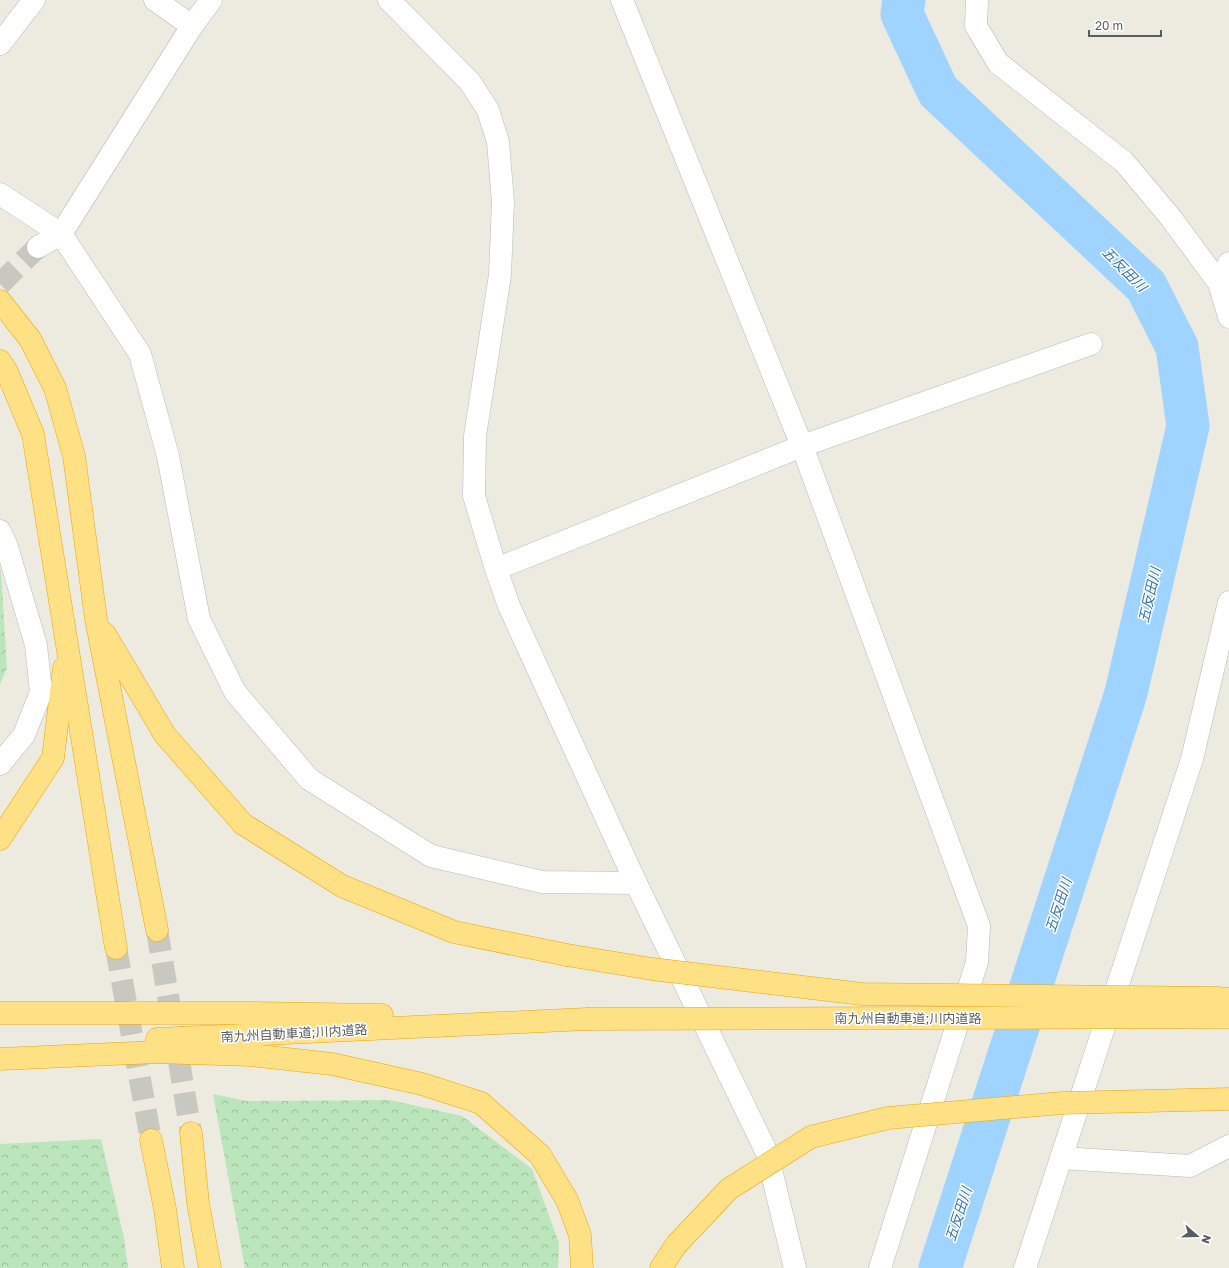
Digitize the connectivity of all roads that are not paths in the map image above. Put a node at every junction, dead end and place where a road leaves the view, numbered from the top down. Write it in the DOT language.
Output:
graph roads {
  1 [pos="34,0"];
  2 [pos="155,0"];
  3 [pos="211,0"];
  4 [pos="389,0"];
  5 [pos="622,0"];
  6 [pos="977,0"];
  7 [pos="192,26"];
  8 [pos="0,44"];
  9 [pos="0,194"];
  10 [pos="61,234"];
  11 [pos="38,248"];
  12 [pos="1229,263"];
  13 [pos="1219,283"];
  14 [pos="0,301"];
  15 [pos="1229,317"];
  16 [pos="1091,344"];
  17 [pos="0,361"];
  18 [pos="802,446"];
  19 [pos="0,531"];
  20 [pos="496,569"];
  21 [pos="1229,602"];
  22 [pos="96,619"];
  23 [pos="67,638"];
  24 [pos="0,764"];
  25 [pos="0,839"];
  26 [pos="636,883"];
  27 [pos="156,930"];
  28 [pos="116,948"];
  29 [pos="1229,999"];
  30 [pos="0,1013"];
  31 [pos="1229,1017"];
  32 [pos="587,1019"];
  33 [pos="0,1046"];
  34 [pos="0,1059"];
  35 [pos="1229,1099"];
  36 [pos="191,1133"];
  37 [pos="151,1140"];
  38 [pos="1229,1146"];
  39 [pos="1061,1158"];
  40 [pos="172,1268"];
  41 [pos="210,1268"];
  42 [pos="582,1268"];
  43 [pos="661,1268"];
  44 [pos="795,1268"];
  45 [pos="880,1268"];
  46 [pos="1025,1268"];
  1 -- 8 [label="street"];
  2 -- 7 [label="street"];
  3 -- 7 [label="street"];
  4 -- 20 [label="street"];
  5 -- 18 [label="street"];
  6 -- 13 [label="street"];
  7 -- 10 [label="street"];
  9 -- 10 [label="street"];
  10 -- 11 [label="street"];
  10 -- 26 [label="street"];
  12 -- 13 [label="street"];
  13 -- 15 [label="street"];
  14 -- 22 [label="highway"];
  16 -- 18 [label="street"];
  17 -- 23 [label="highway"];
  18 -- 20 [label="street"];
  18 -- 45 [label="street"];
  19 -- 24 [label="street"];
  20 -- 26 [label="street"];
  21 -- 39 [label="street"];
  22 -- 27 [label="highway"];
  22 -- 29 [label="highway, bridge"];
  23 -- 25 [label="highway"];
  23 -- 28 [label="highway"];
  26 -- 44 [label="street"];
  30 -- 32 [label="highway, 南九州自動車道;川内道路"];
  31 -- 32 [label="highway, 南九州自動車道;川内道路, bridge"];
  32 -- 33 [label="highway, 南九州自動車道;川内道路"];
  34 -- 42 [label="highway"];
  35 -- 43 [label="highway, bridge"];
  36 -- 41 [label="highway"];
  37 -- 40 [label="highway"];
  38 -- 39 [label="street"];
  39 -- 46 [label="street"];
}
